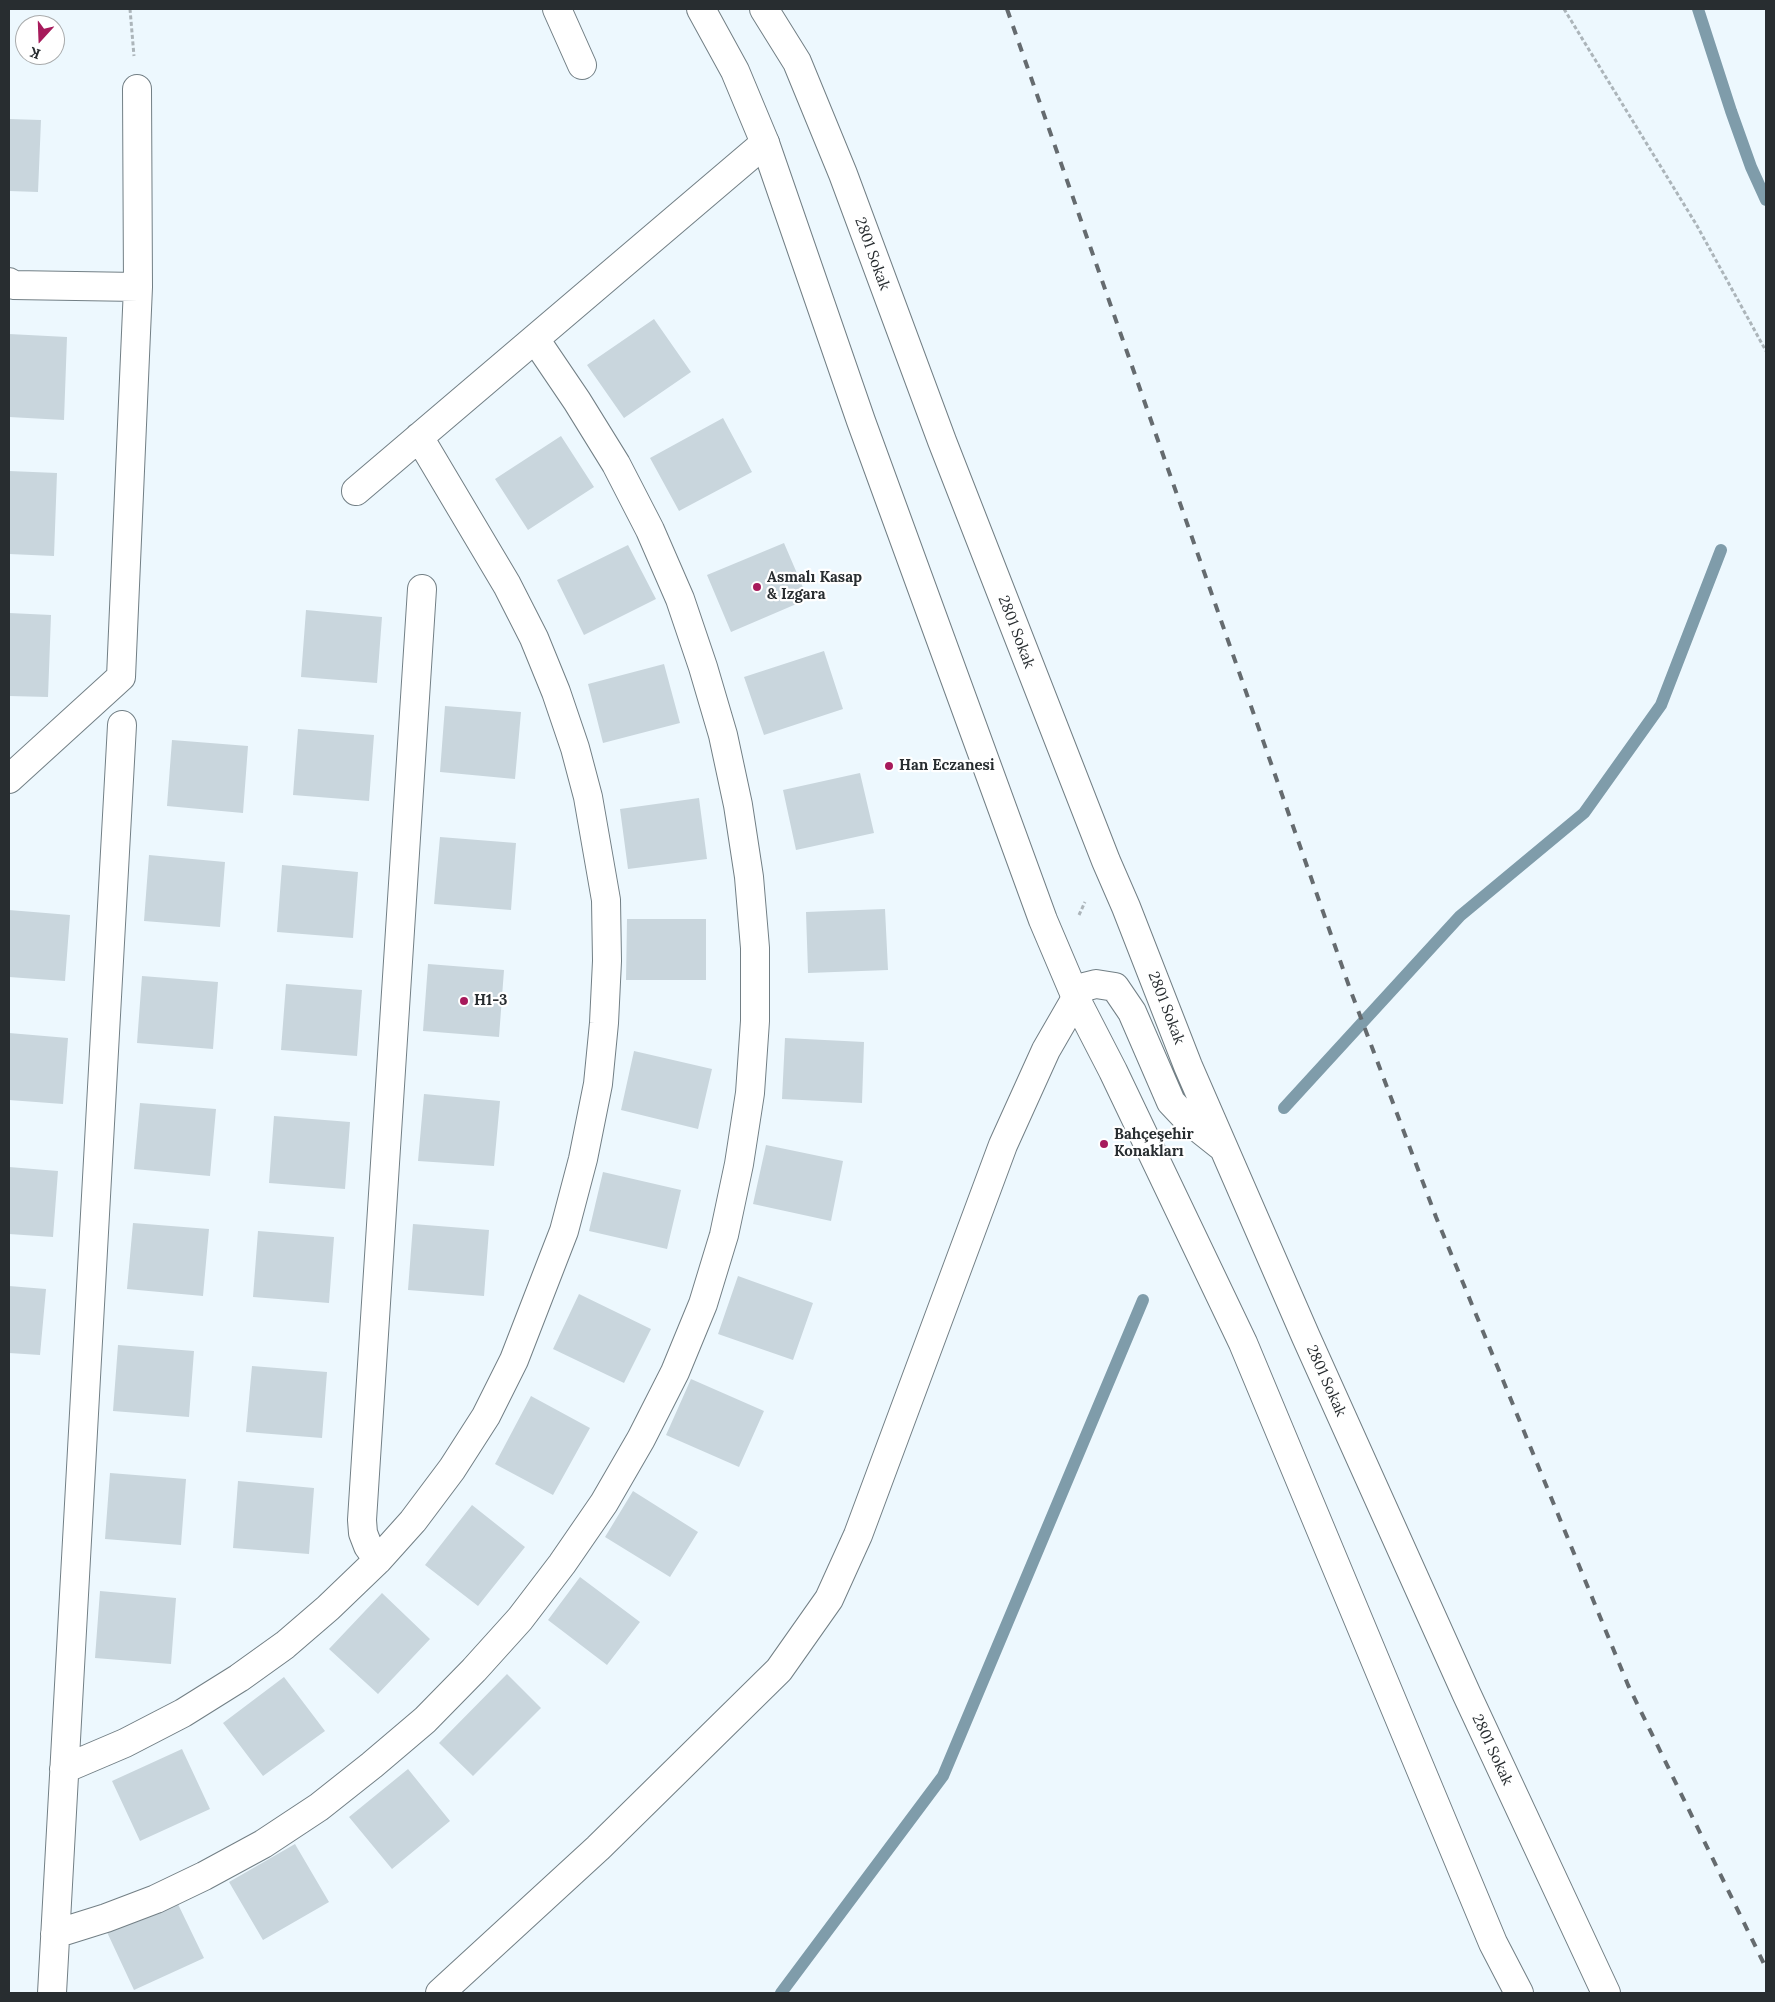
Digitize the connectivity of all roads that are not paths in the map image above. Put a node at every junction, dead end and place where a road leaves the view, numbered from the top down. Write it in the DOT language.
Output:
graph roads {
  1 [pos="557,9"];
  2 [pos="701,9"];
  3 [pos="764,9"];
  4 [pos="582,65"];
  5 [pos="137,89"];
  6 [pos="765,143"];
  7 [pos="9,282"];
  8 [pos="138,287"];
  9 [pos="535,339"];
  10 [pos="419,437"];
  11 [pos="356,491"];
  12 [pos="422,589"];
  13 [pos="122,725"];
  14 [pos="9,779"];
  15 [pos="1076,998"];
  16 [pos="1224,1148"];
  17 [pos="378,1560"];
  18 [pos="64,1768"];
  19 [pos="55,1934"];
  20 [pos="52,1993"];
  21 [pos="440,1993"];
  22 [pos="1519,1993"];
  23 [pos="1606,1993"];
  1 -- 4 [label="main road"];
  2 -- 6 [label="main road"];
  3 -- 16 [label="main road, 2801 Sokak"];
  5 -- 8 [label="main road"];
  6 -- 9 [label="main road"];
  6 -- 15 [label="main road"];
  7 -- 8 [label="main road"];
  8 -- 14 [label="main road"];
  9 -- 10 [label="main road"];
  9 -- 19 [label="main road"];
  10 -- 11 [label="main road"];
  10 -- 17 [label="main road"];
  12 -- 17 [label="main road"];
  13 -- 18 [label="main road"];
  15 -- 16 [label="main road"];
  15 -- 21 [label="main road"];
  15 -- 22 [label="main road"];
  16 -- 23 [label="main road, 2801 Sokak"];
  17 -- 18 [label="main road"];
  18 -- 19 [label="main road"];
  19 -- 20 [label="main road"];
}
